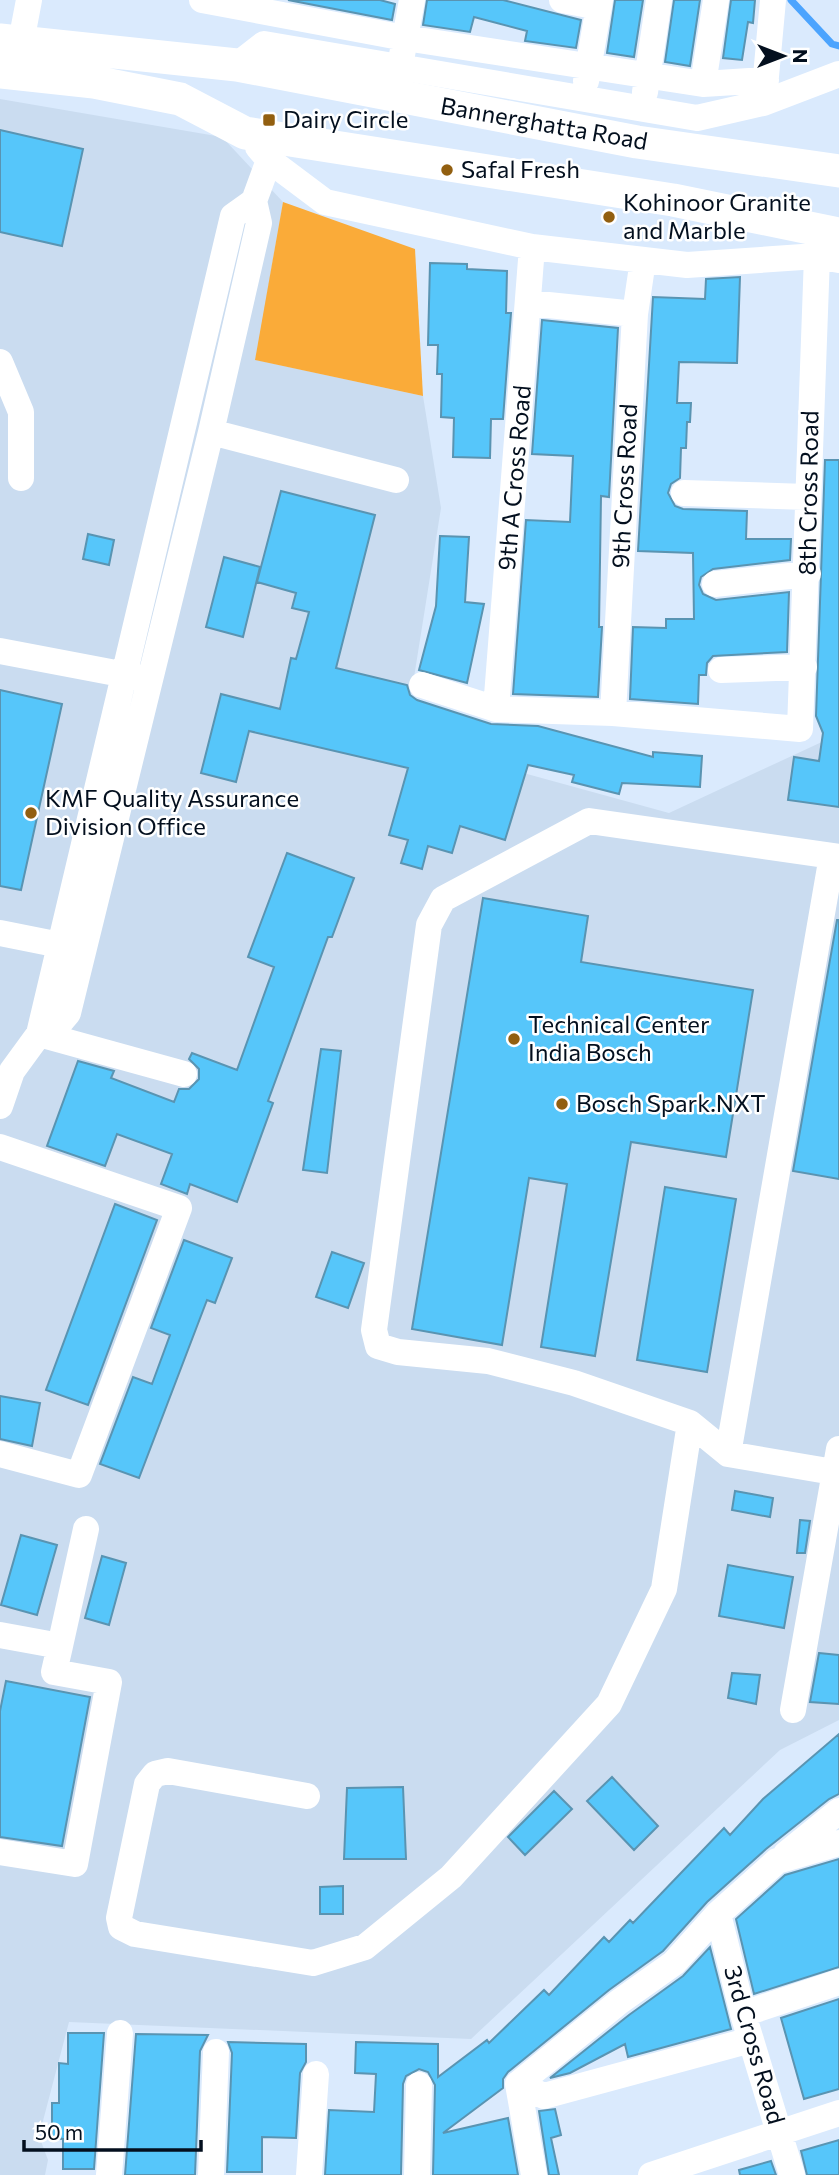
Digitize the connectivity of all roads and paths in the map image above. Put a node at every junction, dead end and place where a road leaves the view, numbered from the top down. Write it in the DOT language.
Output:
graph roads {
  1 [pos="29,0"];
  2 [pos="202,0"];
  3 [pos="412,0"];
  4 [pos="562,0"];
  5 [pos="659,0"];
  6 [pos="716,0"];
  7 [pos="773,0"];
  8 [pos="599,3"];
  9 [pos="405,38"];
  10 [pos="10,41"];
  11 [pos="237,65"];
  12 [pos="589,65"];
  13 [pos="400,67"];
  14 [pos="0,72"];
  15 [pos="839,74"];
  16 [pos="648,75"];
  17 [pos="703,83"];
  18 [pos="765,91"];
  19 [pos="584,99"];
  20 [pos="643,108"];
  21 [pos="245,133"];
  22 [pos="270,160"];
  23 [pos="839,171"];
  24 [pos="254,201"];
  25 [pos="532,247"];
  26 [pos="832,250"];
  27 [pos="643,260"];
  28 [pos="529,303"];
  29 [pos="635,314"];
  30 [pos="0,362"];
  31 [pos="211,432"];
  32 [pos="21,478"];
  33 [pos="396,480"];
  34 [pos="684,493"];
  35 [pos="807,497"];
  36 [pos="808,574"];
  37 [pos="715,584"];
  38 [pos="0,651"];
  39 [pos="804,667"];
  40 [pos="721,670"];
  41 [pos="124,674"];
  42 [pos="150,680"];
  43 [pos="422,685"];
  44 [pos="496,709"];
  45 [pos="613,713"];
  46 [pos="836,857"];
  47 [pos="0,933"];
  48 [pos="60,944"];
  49 [pos="39,1034"];
  50 [pos="184,1074"];
  51 [pos="0,1106"];
  52 [pos="0,1147"];
  53 [pos="690,1423"];
  54 [pos="0,1454"];
  55 [pos="728,1454"];
  56 [pos="837,1465"];
  57 [pos="86,1529"];
  58 [pos="0,1635"];
  59 [pos="60,1646"];
  60 [pos="793,1710"];
  61 [pos="307,1796"];
  62 [pos="839,1811"];
  63 [pos="839,1843"];
  64 [pos="0,1852"];
  65 [pos="777,1861"];
  66 [pos="718,1914"];
  67 [pos="839,1982"];
  68 [pos="743,2014"];
  69 [pos="120,2034"];
  70 [pos="751,2040"];
  71 [pos="216,2052"];
  72 [pos="316,2074"];
  73 [pos="518,2084"];
  74 [pos="419,2085"];
  75 [pos="839,2113"];
  76 [pos="779,2133"];
  77 [pos="109,2175"];
  78 [pos="211,2175"];
  79 [pos="309,2175"];
  80 [pos="417,2175"];
  81 [pos="534,2175"];
  82 [pos="651,2175"];
  83 [pos="792,2175"];
  1 -- 10 [label="street"];
  2 -- 9 [label="street"];
  3 -- 9 [label="street"];
  4 -- 8 [label="street"];
  5 -- 16 [label="street"];
  6 -- 17 [label="street"];
  7 -- 18 [label="street"];
  8 -- 12 [label="street"];
  9 -- 12 [label="street"];
  9 -- 13 [label="street"];
  10 -- 11 [label="main road, Bannerghatta Road"];
  11 -- 13 [label="street"];
  11 -- 23 [label="main road, Bannerghatta Road"];
  12 -- 16 [label="street"];
  12 -- 19 [label="street"];
  13 -- 19 [label="street"];
  14 -- 21 [label="main road"];
  15 -- 18 [label="street"];
  16 -- 17 [label="street"];
  16 -- 20 [label="street"];
  17 -- 18 [label="street"];
  18 -- 20 [label="street"];
  19 -- 20 [label="street"];
  21 -- 22 [label="street"];
  21 -- 26 [label="main road"];
  22 -- 24 [label="street"];
  22 -- 25 [label="street"];
  24 -- 31 [label="street"];
  24 -- 41 [label="street"];
  25 -- 27 [label="street"];
  25 -- 28 [label="street, 9th A Cross Road"];
  26 -- 27 [label="street"];
  26 -- 35 [label="street, 8th Cross Road"];
  27 -- 29 [label="street, 9th Cross Road"];
  28 -- 29 [label="street"];
  28 -- 44 [label="street, 9th A Cross Road"];
  29 -- 45 [label="street, 9th Cross Road"];
  30 -- 32 [label="street"];
  31 -- 33 [label="street"];
  31 -- 42 [label="street"];
  34 -- 35 [label="street"];
  35 -- 36 [label="street, 8th Cross Road"];
  36 -- 37 [label="street"];
  36 -- 39 [label="street, 8th Cross Road"];
  38 -- 41 [label="street"];
  39 -- 40 [label="street"];
  39 -- 45 [label="street, 8th Cross Road"];
  41 -- 42 [label="street"];
  41 -- 48 [label="street"];
  42 -- 49 [label="street"];
  43 -- 44 [label="street"];
  44 -- 45 [label="street"];
  46 -- 53 [label="street"];
  46 -- 55 [label="street"];
  47 -- 48 [label="street"];
  48 -- 49 [label="street"];
  49 -- 50 [label="street"];
  49 -- 51 [label="street"];
  52 -- 54 [label="street"];
  53 -- 55 [label="street"];
  53 -- 61 [label="street"];
  55 -- 56 [label="street"];
  56 -- 60 [label="street"];
  57 -- 59 [label="street"];
  58 -- 59 [label="street"];
  59 -- 64 [label="street"];
  62 -- 65 [label="street"];
  63 -- 65 [label="street"];
  65 -- 66 [label="street"];
  66 -- 68 [label="street, 3rd Cross Road"];
  66 -- 73 [label="street"];
  67 -- 68 [label="street"];
  68 -- 70 [label="street, 3rd Cross Road"];
  69 -- 77 [label="street"];
  70 -- 73 [label="street"];
  70 -- 76 [label="street, 3rd Cross Road"];
  71 -- 78 [label="street"];
  72 -- 79 [label="street"];
  73 -- 81 [label="street"];
  74 -- 80 [label="street"];
  75 -- 76 [label="street"];
  76 -- 82 [label="street"];
  76 -- 83 [label="street, 3rd Cross Road"];
}
